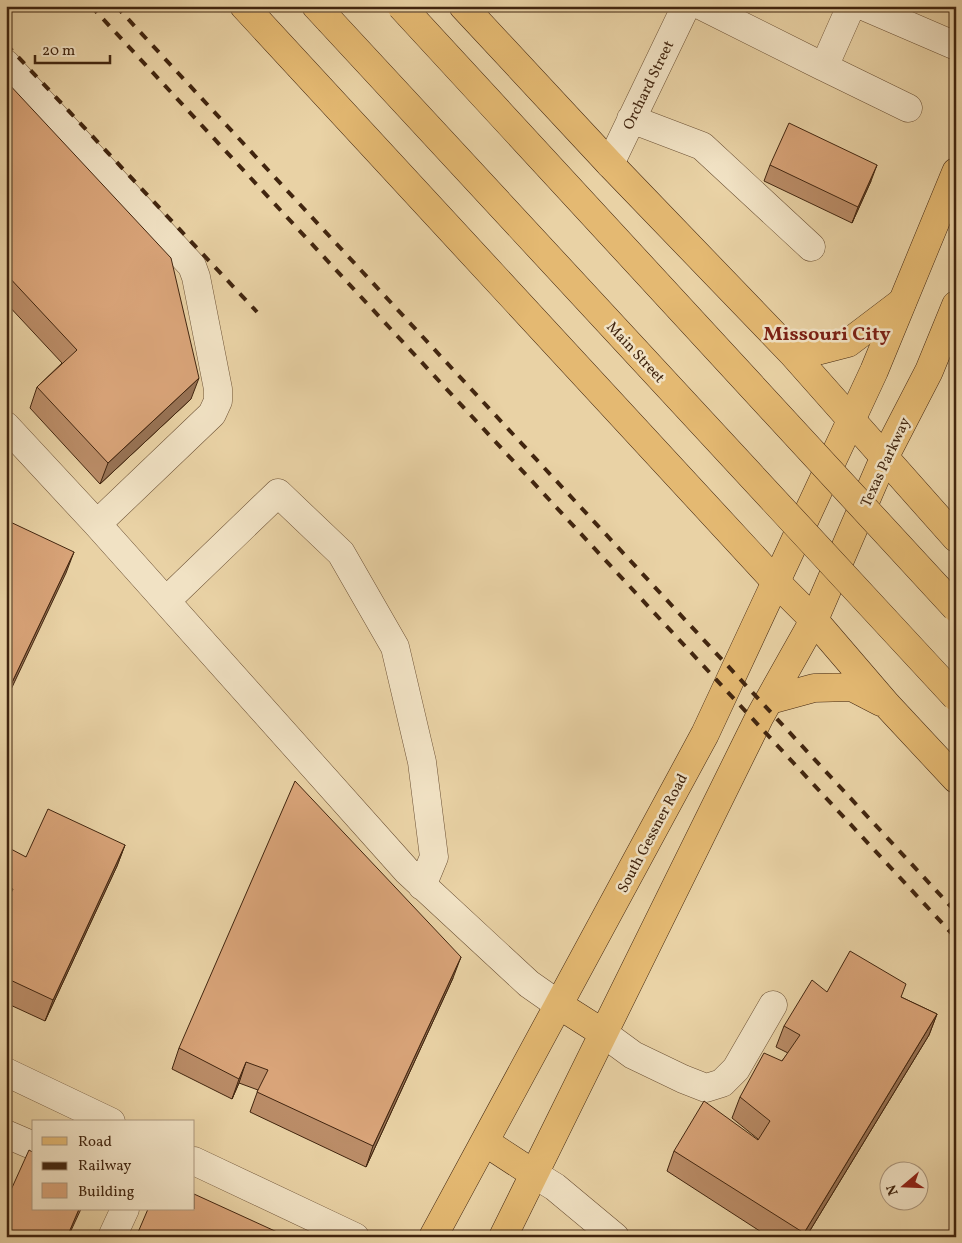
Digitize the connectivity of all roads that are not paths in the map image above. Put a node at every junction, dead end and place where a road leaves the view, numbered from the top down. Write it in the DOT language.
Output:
graph roads {
  1 [pos="244,6"];
  2 [pos="401,6"];
  3 [pos="463,6"];
  4 [pos="686,6"];
  5 [pos="702,6"];
  6 [pos="851,6"];
  7 [pos="863,6"];
  8 [pos="322,13"];
  9 [pos="956,46"];
  10 [pos="6,64"];
  11 [pos="824,67"];
  12 [pos="908,108"];
  13 [pos="631,119"];
  14 [pos="610,164"];
  15 [pos="956,172"];
  16 [pos="810,247"];
  17 [pos="902,302"];
  18 [pos="956,305"];
  19 [pos="792,353"];
  20 [pos="851,420"];
  21 [pos="6,426"];
  22 [pos="884,458"];
  23 [pos="97,524"];
  24 [pos="956,538"];
  25 [pos="776,582"];
  26 [pos="166,600"];
  27 [pos="956,608"];
  28 [pos="814,620"];
  29 [pos="956,697"];
  30 [pos="770,700"];
  31 [pos="887,705"];
  32 [pos="956,779"];
  33 [pos="422,886"];
  34 [pos="559,1005"];
  35 [pos="773,1005"];
  36 [pos="604,1033"];
  37 [pos="6,1072"];
  38 [pos="107,1120"];
  39 [pos="6,1134"];
  40 [pos="485,1142"];
  41 [pos="32,1145"];
  42 [pos="195,1161"];
  43 [pos="534,1174"];
  44 [pos="125,1210"];
  45 [pos="112,1237"];
  46 [pos="355,1237"];
  47 [pos="433,1237"];
  48 [pos="503,1237"];
  49 [pos="615,1237"];
  1 -- 25 [label="main road"];
  2 -- 27 [label="main road, bridge"];
  3 -- 14 [label="main road"];
  4 -- 13 [label="street, Orchard Street"];
  5 -- 11 [label="street"];
  6 -- 11 [label="street"];
  7 -- 9 [label="street"];
  8 -- 29 [label="main road, Main Street, bridge"];
  10 -- 23 [label="street"];
  11 -- 12 [label="street"];
  13 -- 14 [label="street, Orchard Street"];
  13 -- 16 [label="street"];
  14 -- 19 [label="main road"];
  15 -- 17 [label="main road"];
  17 -- 19 [label="main road"];
  17 -- 20 [label="main road"];
  18 -- 22 [label="main road, Texas Parkway"];
  19 -- 20 [label="main road"];
  20 -- 22 [label="main road"];
  20 -- 25 [label="main road, South Gessner Road"];
  21 -- 23 [label="street"];
  22 -- 24 [label="main road"];
  22 -- 28 [label="main road, Texas Parkway"];
  23 -- 26 [label="street"];
  25 -- 28 [label="main road"];
  25 -- 34 [label="main road, South Gessner Road"];
  26 -- 33 [label="street"];
  26 -- 33 [label="street"];
  28 -- 30 [label="main road"];
  28 -- 31 [label="main road"];
  30 -- 31 [label="main road"];
  30 -- 36 [label="main road"];
  31 -- 32 [label="main road"];
  33 -- 34 [label="street"];
  34 -- 36 [label="main road"];
  34 -- 40 [label="main road, South Gessner Road"];
  35 -- 36 [label="street"];
  36 -- 43 [label="main road"];
  37 -- 38 [label="street"];
  39 -- 41 [label="street"];
  40 -- 43 [label="main road"];
  40 -- 47 [label="main road, South Gessner Road"];
  42 -- 46 [label="street"];
  43 -- 48 [label="main road"];
  43 -- 49 [label="street"];
  44 -- 45 [label="street"];
}
